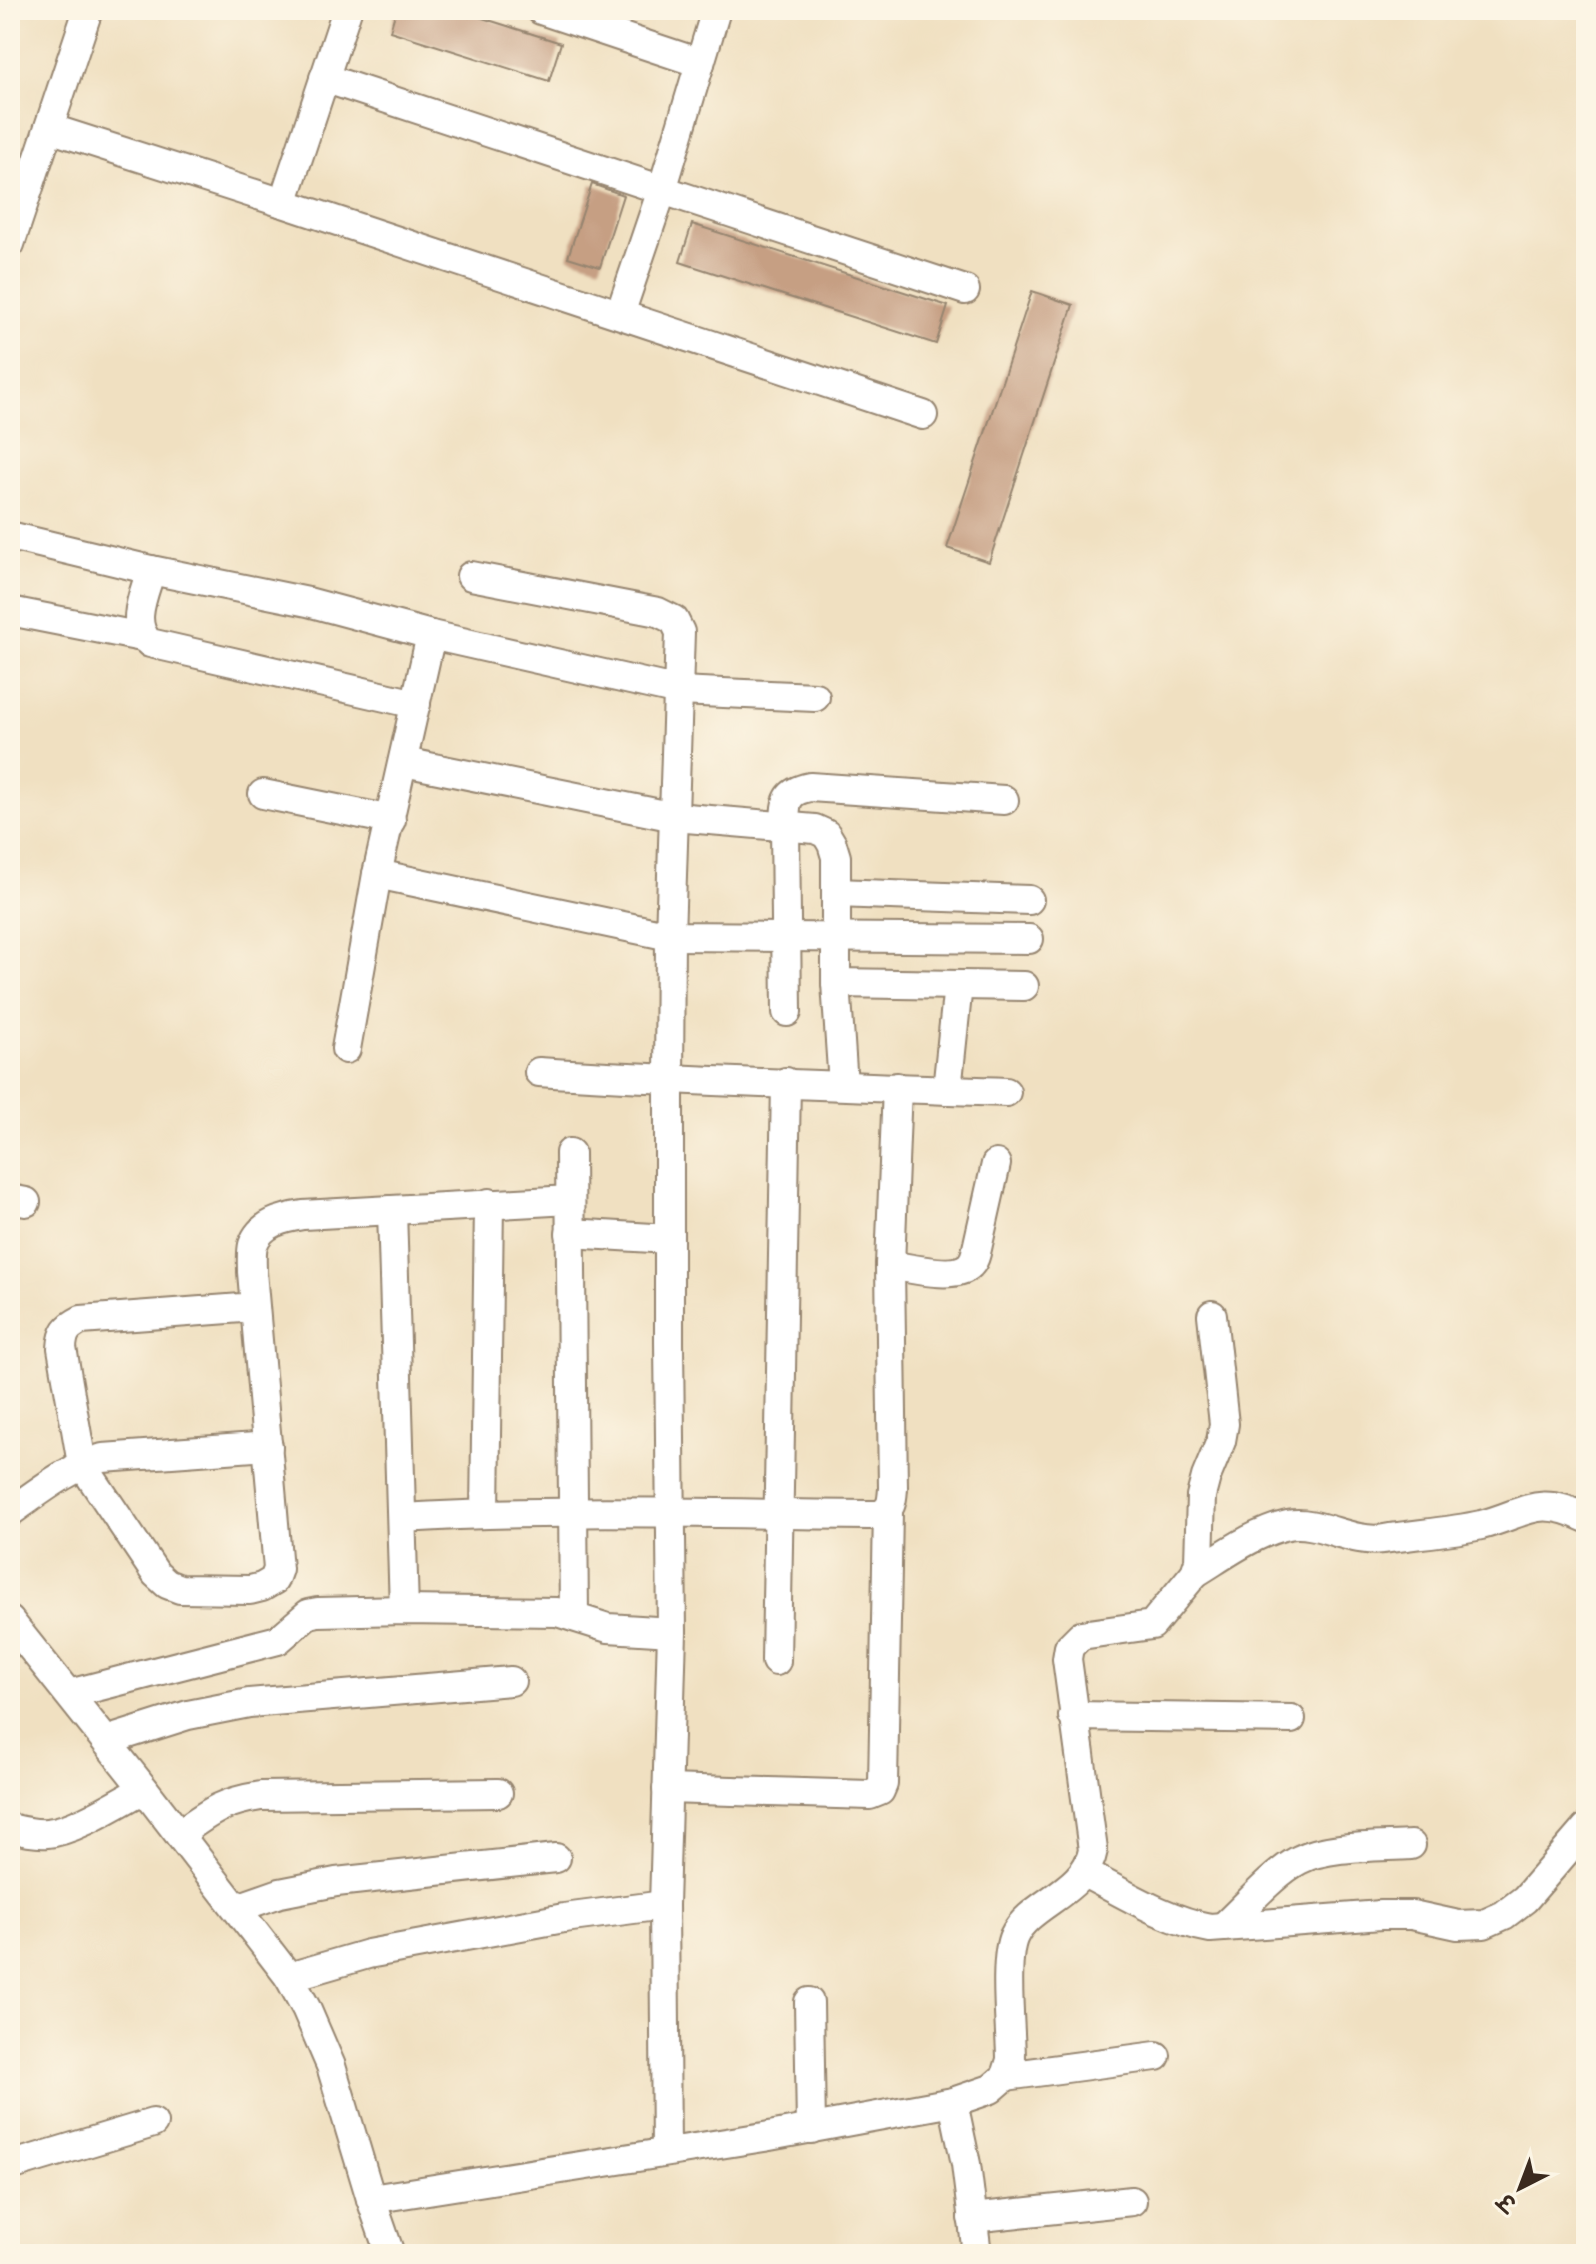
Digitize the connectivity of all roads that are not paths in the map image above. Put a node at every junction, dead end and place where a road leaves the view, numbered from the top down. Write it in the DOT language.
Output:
graph roads {
  1 [pos="88,10"];
  2 [pos="347,10"];
  3 [pos="541,10"];
  4 [pos="716,10"];
  5 [pos="700,63"];
  6 [pos="324,78"];
  7 [pos="49,128"];
  8 [pos="662,190"];
  9 [pos="283,203"];
  10 [pos="10,244"];
  11 [pos="965,290"];
  12 [pos="620,314"];
  13 [pos="923,415"];
  14 [pos="10,536"];
  15 [pos="151,570"];
  16 [pos="471,576"];
  17 [pos="10,611"];
  18 [pos="431,635"];
  19 [pos="142,637"];
  20 [pos="679,691"];
  21 [pos="815,697"];
  22 [pos="416,704"];
  23 [pos="404,762"];
  24 [pos="263,794"];
  25 [pos="1004,800"];
  26 [pos="675,817"];
  27 [pos="391,820"];
  28 [pos="785,826"];
  29 [pos="377,874"];
  30 [pos="836,893"];
  31 [pos="1029,900"];
  32 [pos="670,936"];
  33 [pos="787,937"];
  34 [pos="837,937"];
  35 [pos="1029,939"];
  36 [pos="836,983"];
  37 [pos="958,985"];
  38 [pos="1024,986"];
  39 [pos="787,1012"];
  40 [pos="346,1049"];
  41 [pos="539,1072"];
  42 [pos="669,1081"];
  43 [pos="786,1082"];
  44 [pos="843,1085"];
  45 [pos="897,1087"];
  46 [pos="947,1090"];
  47 [pos="1006,1092"];
  48 [pos="570,1153"];
  49 [pos="996,1164"];
  50 [pos="570,1200"];
  51 [pos="489,1203"];
  52 [pos="392,1210"];
  53 [pos="570,1233"];
  54 [pos="669,1239"];
  55 [pos="890,1265"];
  56 [pos="255,1307"];
  57 [pos="1212,1315"];
  58 [pos="268,1446"];
  59 [pos="82,1464"];
  60 [pos="888,1511"];
  61 [pos="10,1512"];
  62 [pos="573,1512"];
  63 [pos="670,1512"];
  64 [pos="485,1513"];
  65 [pos="778,1515"];
  66 [pos="402,1518"];
  67 [pos="1586,1518"];
  68 [pos="1195,1573"];
  69 [pos="404,1610"];
  70 [pos="574,1617"];
  71 [pos="672,1632"];
  72 [pos="14,1635"];
  73 [pos="776,1661"];
  74 [pos="511,1681"];
  75 [pos="69,1694"];
  76 [pos="1073,1716"];
  77 [pos="1291,1719"];
  78 [pos="106,1741"];
  79 [pos="144,1789"];
  80 [pos="667,1789"];
  81 [pos="498,1793"];
  82 [pos="10,1828"];
  83 [pos="1586,1828"];
  84 [pos="179,1834"];
  85 [pos="1411,1845"];
  86 [pos="556,1858"];
  87 [pos="1084,1873"];
  88 [pos="664,1905"];
  89 [pos="237,1908"];
  90 [pos="1223,1927"];
  91 [pos="289,1977"];
  92 [pos="809,2002"];
  93 [pos="1156,2056"];
  94 [pos="1006,2076"];
  95 [pos="953,2102"];
  96 [pos="153,2123"];
  97 [pos="811,2129"];
  98 [pos="666,2151"];
  99 [pos="10,2166"];
  100 [pos="371,2199"];
  101 [pos="1132,2201"];
  102 [pos="972,2218"];
  103 [pos="390,2254"];
  104 [pos="977,2254"];
  1 -- 7 [label="street"];
  2 -- 6 [label="street"];
  3 -- 5 [label="street"];
  4 -- 5 [label="street"];
  5 -- 8 [label="street"];
  6 -- 8 [label="street"];
  6 -- 9 [label="street"];
  7 -- 9 [label="street"];
  7 -- 10 [label="street"];
  8 -- 11 [label="street"];
  8 -- 12 [label="street"];
  9 -- 12 [label="street"];
  12 -- 13 [label="street"];
  14 -- 15 [label="street"];
  15 -- 18 [label="street"];
  15 -- 19 [label="street"];
  16 -- 20 [label="street"];
  17 -- 19 [label="street"];
  18 -- 20 [label="street"];
  18 -- 22 [label="street"];
  19 -- 22 [label="street"];
  20 -- 21 [label="street"];
  20 -- 26 [label="street"];
  22 -- 23 [label="street"];
  23 -- 26 [label="street"];
  23 -- 27 [label="street"];
  24 -- 27 [label="street"];
  25 -- 28 [label="street"];
  26 -- 28 [label="street"];
  26 -- 32 [label="street"];
  27 -- 29 [label="street"];
  28 -- 30 [label="street"];
  28 -- 33 [label="street"];
  29 -- 32 [label="street"];
  29 -- 40 [label="street"];
  30 -- 31 [label="street"];
  30 -- 34 [label="street"];
  32 -- 33 [label="street"];
  32 -- 42 [label="street"];
  33 -- 34 [label="street"];
  33 -- 39 [label="street"];
  34 -- 35 [label="street"];
  34 -- 36 [label="street"];
  36 -- 37 [label="street"];
  36 -- 44 [label="street"];
  37 -- 38 [label="street"];
  37 -- 46 [label="street"];
  41 -- 42 [label="street"];
  42 -- 43 [label="street"];
  42 -- 54 [label="street"];
  43 -- 44 [label="street"];
  43 -- 65 [label="street"];
  44 -- 45 [label="street"];
  45 -- 46 [label="street"];
  45 -- 55 [label="street"];
  46 -- 47 [label="street"];
  48 -- 50 [label="street"];
  49 -- 55 [label="street"];
  50 -- 51 [label="street"];
  50 -- 53 [label="street"];
  51 -- 52 [label="street"];
  51 -- 64 [label="street"];
  52 -- 56 [label="street"];
  52 -- 66 [label="street"];
  53 -- 54 [label="street"];
  53 -- 62 [label="street"];
  54 -- 63 [label="street"];
  55 -- 60 [label="street"];
  56 -- 58 [label="street"];
  56 -- 59 [label="street"];
  57 -- 68 [label="street"];
  58 -- 59 [label="street"];
  58 -- 59 [label="street"];
  59 -- 61 [label="street"];
  60 -- 65 [label="street"];
  60 -- 80 [label="street"];
  62 -- 63 [label="street"];
  62 -- 64 [label="street"];
  62 -- 70 [label="street"];
  63 -- 65 [label="street"];
  63 -- 71 [label="street"];
  64 -- 66 [label="street"];
  65 -- 73 [label="street"];
  66 -- 69 [label="street"];
  67 -- 68 [label="street"];
  68 -- 76 [label="street"];
  69 -- 70 [label="street"];
  69 -- 75 [label="street"];
  70 -- 71 [label="street"];
  71 -- 80 [label="street"];
  72 -- 75 [label="street"];
  74 -- 78 [label="street"];
  75 -- 78 [label="street"];
  76 -- 77 [label="street"];
  76 -- 87 [label="street"];
  78 -- 79 [label="street"];
  79 -- 82 [label="street"];
  79 -- 84 [label="street"];
  80 -- 88 [label="street"];
  81 -- 84 [label="street"];
  83 -- 90 [label="street"];
  84 -- 89 [label="street"];
  85 -- 90 [label="street"];
  86 -- 89 [label="street"];
  87 -- 90 [label="street"];
  87 -- 94 [label="street"];
  88 -- 91 [label="street"];
  88 -- 98 [label="street"];
  89 -- 91 [label="street"];
  91 -- 100 [label="street"];
  92 -- 97 [label="street"];
  93 -- 94 [label="street"];
  94 -- 95 [label="street"];
  95 -- 97 [label="street"];
  95 -- 102 [label="street"];
  96 -- 99 [label="street"];
  97 -- 98 [label="street"];
  98 -- 100 [label="street"];
  100 -- 103 [label="street"];
  101 -- 102 [label="street"];
  102 -- 104 [label="street"];
}
